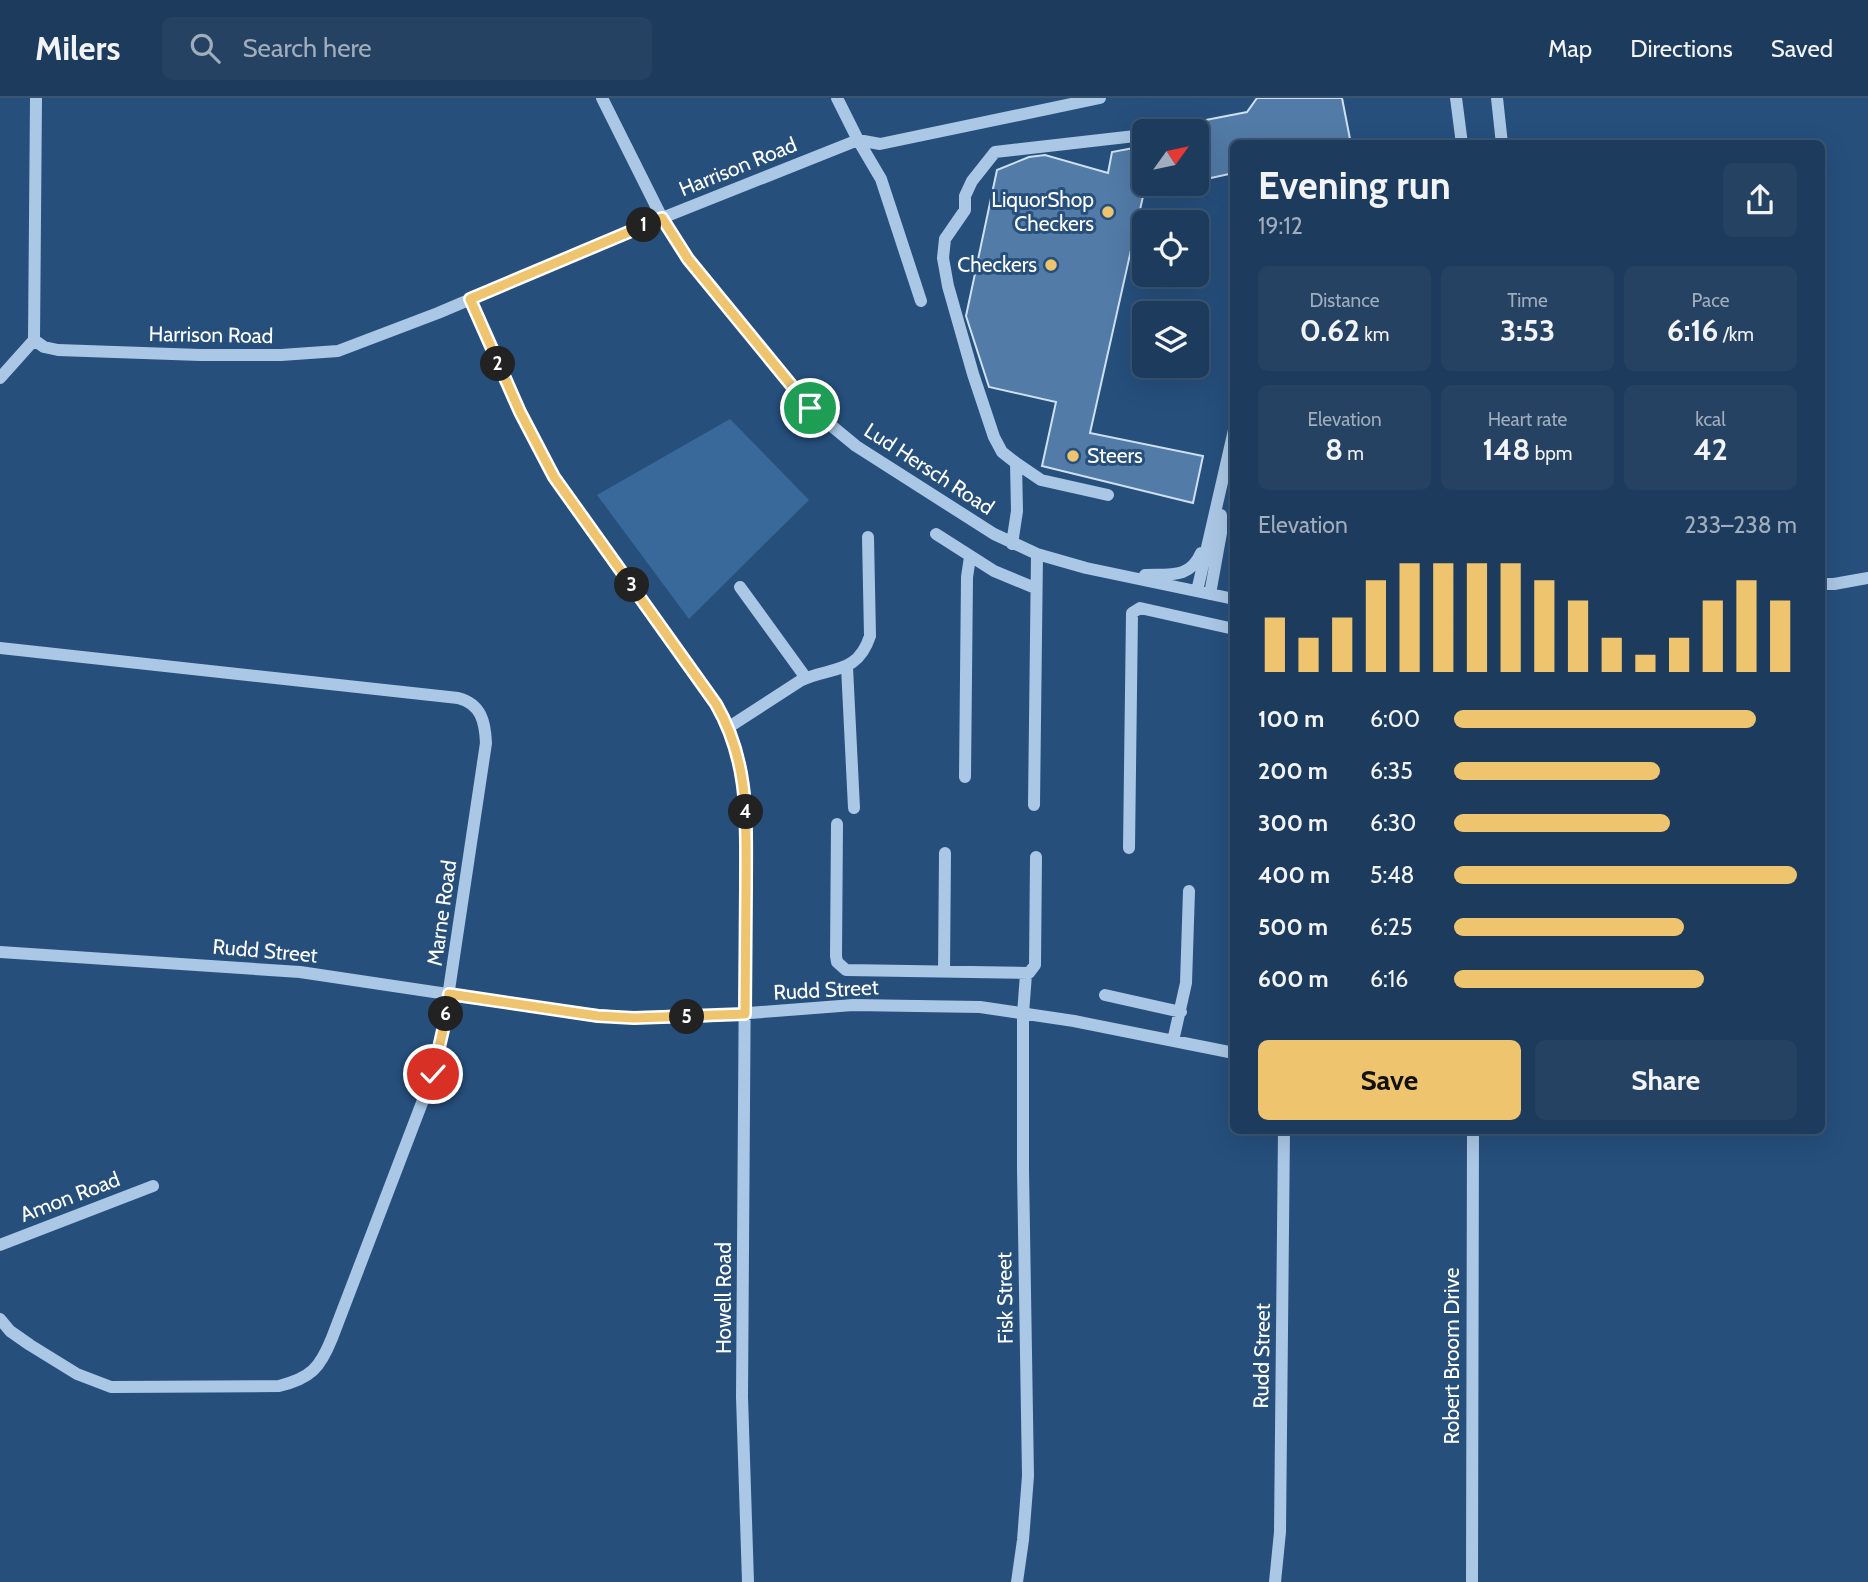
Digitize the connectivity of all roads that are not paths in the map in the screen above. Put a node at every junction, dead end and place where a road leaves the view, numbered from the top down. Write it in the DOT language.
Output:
graph roads {
  1 [pos="36,98"];
  2 [pos="602,98"];
  3 [pos="837,98"];
  4 [pos="1100,98"];
  5 [pos="1457,98"];
  6 [pos="1497,98"];
  7 [pos="1132,136"];
  8 [pos="858,140"];
  9 [pos="1462,140"];
  10 [pos="1502,140"];
  11 [pos="662,218"];
  12 [pos="470,299"];
  13 [pos="921,301"];
  14 [pos="34,341"];
  15 [pos="0,378"];
  16 [pos="1230,449"];
  17 [pos="1016,463"];
  18 [pos="1108,495"];
  19 [pos="1220,497"];
  20 [pos="936,534"];
  21 [pos="868,537"];
  22 [pos="1012,544"];
  23 [pos="1037,554"];
  24 [pos="970,557"];
  25 [pos="1126,576"];
  26 [pos="1868,578"];
  27 [pos="1825,584"];
  28 [pos="740,587"];
  29 [pos="1035,588"];
  30 [pos="1204,592"];
  31 [pos="1230,597"];
  32 [pos="1230,628"];
  33 [pos="0,648"];
  34 [pos="847,667"];
  35 [pos="806,678"];
  36 [pos="729,727"];
  37 [pos="965,777"];
  38 [pos="1034,805"];
  39 [pos="854,808"];
  40 [pos="836,824"];
  41 [pos="1129,848"];
  42 [pos="945,853"];
  43 [pos="1036,857"];
  44 [pos="1189,891"];
  45 [pos="0,952"];
  46 [pos="944,972"];
  47 [pos="1026,974"];
  48 [pos="449,994"];
  49 [pos="1105,995"];
  50 [pos="1181,1012"];
  51 [pos="745,1014"];
  52 [pos="1023,1014"];
  53 [pos="1173,1041"];
  54 [pos="1230,1053"];
  55 [pos="1284,1134"];
  56 [pos="1473,1134"];
  57 [pos="153,1186"];
  58 [pos="0,1245"];
  59 [pos="0,1319"];
  60 [pos="748,1582"];
  61 [pos="1017,1582"];
  62 [pos="1275,1582"];
  63 [pos="1472,1582"];
  1 -- 14 [label="street"];
  2 -- 11 [label="street, Lud Hersch Road"];
  3 -- 8 [label="street"];
  4 -- 8 [label="street, Harrison Road"];
  5 -- 9 [label="street"];
  6 -- 10 [label="street"];
  7 -- 17 [label="street"];
  8 -- 11 [label="street, Harrison Road"];
  8 -- 13 [label="street"];
  11 -- 12 [label="street, Harrison Road"];
  11 -- 22 [label="street, Lud Hersch Road"];
  12 -- 14 [label="street, Harrison Road"];
  12 -- 36 [label="street, Howell Road"];
  14 -- 15 [label="street"];
  16 -- 19 [label="street"];
  17 -- 18 [label="street"];
  17 -- 22 [label="street"];
  19 -- 25 [label="street"];
  19 -- 30 [label="street"];
  20 -- 24 [label="street"];
  21 -- 34 [label="street"];
  22 -- 23 [label="street, Lud Hersch Road"];
  23 -- 25 [label="street, Lud Hersch Road"];
  23 -- 29 [label="street"];
  24 -- 29 [label="street"];
  24 -- 37 [label="street"];
  25 -- 30 [label="street, Lud Hersch Road"];
  26 -- 27 [label="street"];
  28 -- 35 [label="street"];
  29 -- 38 [label="street"];
  30 -- 31 [label="street, Lud Hersch Road"];
  32 -- 41 [label="street"];
  33 -- 48 [label="street, Marne Road"];
  34 -- 35 [label="street"];
  34 -- 39 [label="street"];
  35 -- 36 [label="street"];
  36 -- 51 [label="street, Howell Road"];
  40 -- 46 [label="street"];
  42 -- 46 [label="street"];
  43 -- 47 [label="street, Fisk Street"];
  44 -- 50 [label="street"];
  45 -- 48 [label="street, Rudd Street"];
  46 -- 47 [label="street"];
  47 -- 52 [label="street, Fisk Street"];
  48 -- 51 [label="street, Rudd Street"];
  48 -- 59 [label="street, Marne Road"];
  49 -- 50 [label="street"];
  50 -- 53 [label="street"];
  51 -- 52 [label="street, Rudd Street"];
  51 -- 60 [label="street, Howell Road"];
  52 -- 53 [label="street, Rudd Street"];
  52 -- 61 [label="street, Fisk Street"];
  53 -- 54 [label="street, Rudd Street"];
  55 -- 62 [label="street, Rudd Street"];
  56 -- 63 [label="street, Robert Broom Drive"];
  57 -- 58 [label="street, Amon Road"];
}
